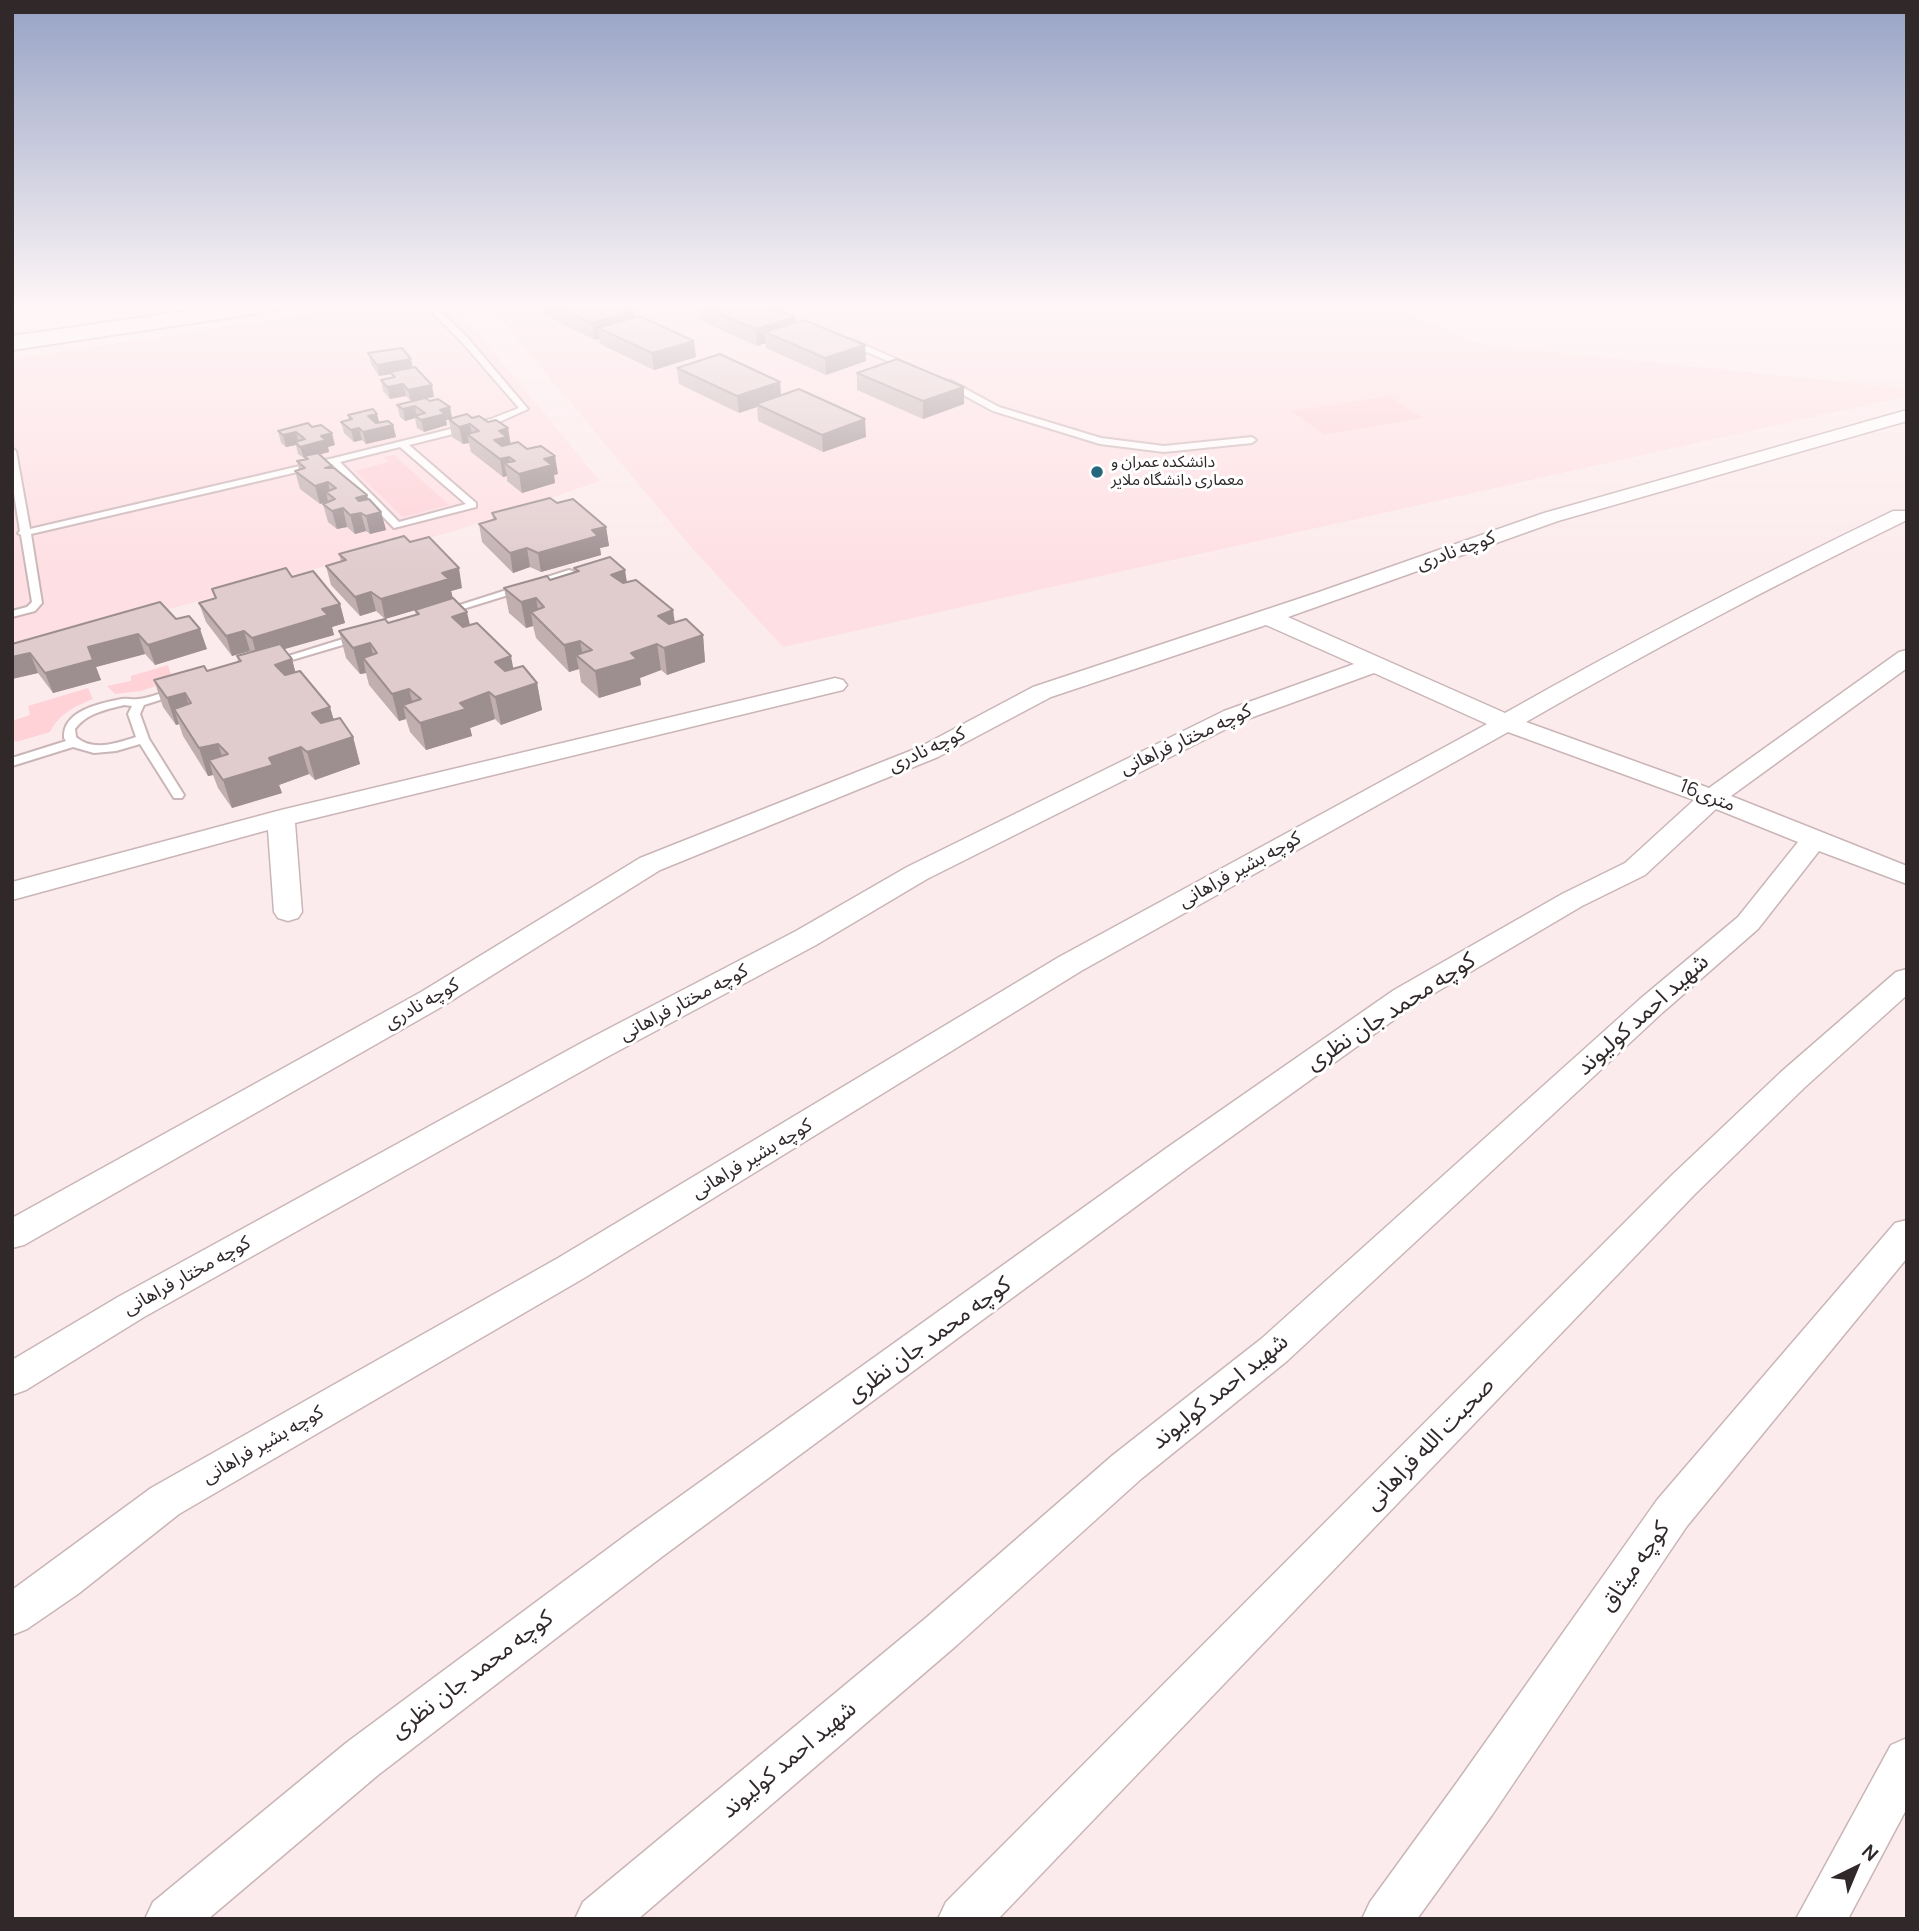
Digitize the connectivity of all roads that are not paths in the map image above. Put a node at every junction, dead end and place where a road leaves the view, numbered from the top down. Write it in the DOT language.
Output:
graph roads {
  1 [pos="512,395"];
  2 [pos="970,395"];
  3 [pos="1906,415"];
  4 [pos="1252,440"];
  5 [pos="402,444"];
  6 [pos="12,452"];
  7 [pos="334,461"];
  8 [pos="14,482"];
  9 [pos="1900,515"];
  10 [pos="24,536"];
  11 [pos="12,542"];
  12 [pos="569,573"];
  13 [pos="12,614"];
  14 [pos="437,614"];
  15 [pos="1268,617"];
  16 [pos="373,633"];
  17 [pos="1907,657"];
  18 [pos="269,664"];
  19 [pos="1374,665"];
  20 [pos="835,685"];
  21 [pos="191,687"];
  22 [pos="139,703"];
  23 [pos="1504,722"];
  24 [pos="143,739"];
  25 [pos="72,743"];
  26 [pos="12,762"];
  27 [pos="178,795"];
  28 [pos="1712,797"];
  29 [pos="281,818"];
  30 [pos="1814,839"];
  31 [pos="1907,876"];
  32 [pos="12,891"];
  33 [pos="288,912"];
  34 [pos="1907,979"];
  35 [pos="1907,1233"];
  36 [pos="12,1236"];
  37 [pos="12,1379"];
  38 [pos="12,1615"];
  39 [pos="1907,1761"];
  40 [pos="170,1919"];
  41 [pos="600,1919"];
  42 [pos="963,1919"];
  43 [pos="1387,1919"];
  44 [pos="1821,1919"];
  1 -- 5 [label="lane"];
  2 -- 4 [label="lane"];
  3 -- 15 [label="street, کوچه نادری"];
  5 -- 7 [label="lane"];
  5 -- 7 [label="lane"];
  6 -- 8 [label="lane"];
  7 -- 10 [label="lane"];
  8 -- 10 [label="lane"];
  9 -- 23 [label="street, کوچه بشیر فراهانی"];
  10 -- 11 [label="lane"];
  10 -- 13 [label="lane"];
  12 -- 14 [label="lane"];
  15 -- 19 [label="street, 16متری"];
  15 -- 36 [label="street, کوچه نادری"];
  16 -- 18 [label="lane"];
  17 -- 28 [label="street, کوچه محمد جان نظری"];
  19 -- 23 [label="street, 16متری"];
  19 -- 37 [label="street, کوچه مختار فراهانی"];
  20 -- 29 [label="street"];
  21 -- 22 [label="lane"];
  22 -- 24 [label="lane"];
  22 -- 25 [label="lane"];
  23 -- 28 [label="street, 16متری"];
  23 -- 38 [label="street, کوچه بشیر فراهانی"];
  24 -- 25 [label="lane"];
  24 -- 27 [label="lane"];
  25 -- 26 [label="lane"];
  28 -- 30 [label="street, 16متری"];
  28 -- 40 [label="street, کوچه محمد جان نظری"];
  29 -- 32 [label="street"];
  29 -- 33 [label="street"];
  30 -- 31 [label="street, 16متری"];
  30 -- 41 [label="street, شهید احمد کولیوند"];
  34 -- 42 [label="street, صحبت الله فراهانی"];
  35 -- 43 [label="street, کوچه میثاق"];
  39 -- 44 [label="street"];
}
